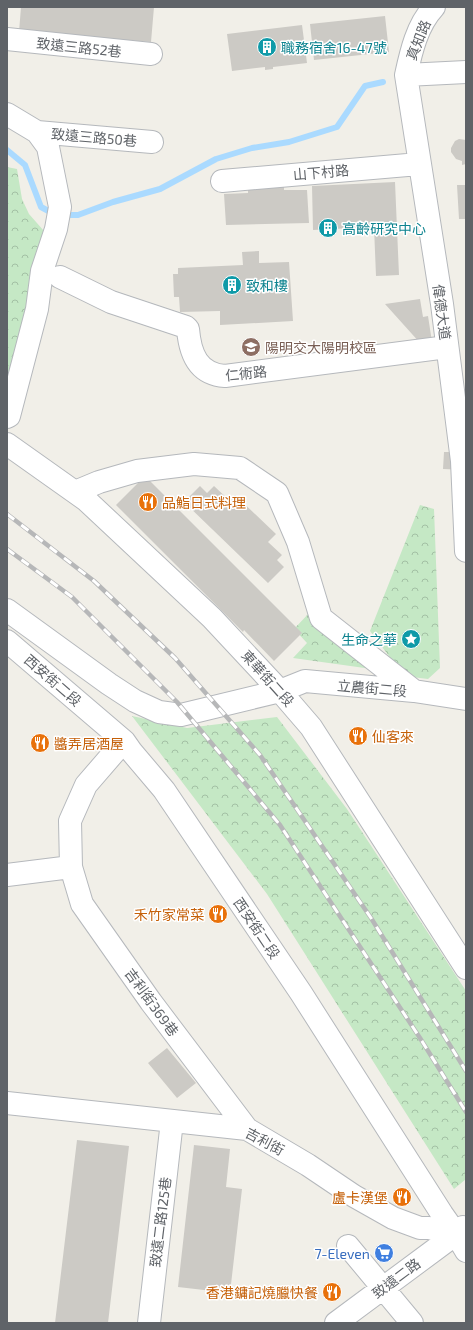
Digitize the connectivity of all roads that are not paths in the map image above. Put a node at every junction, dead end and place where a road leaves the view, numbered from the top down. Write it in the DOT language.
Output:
graph roads {
  1 [pos="434,7"];
  2 [pos="7,39"];
  3 [pos="151,54"];
  4 [pos="466,72"];
  5 [pos="406,75"];
  6 [pos="7,114"];
  7 [pos="37,132"];
  8 [pos="152,142"];
  9 [pos="419,164"];
  10 [pos="222,181"];
  11 [pos="60,277"];
  12 [pos="447,347"];
  13 [pos="7,417"];
  14 [pos="7,444"];
  15 [pos="75,492"];
  16 [pos="466,551"];
  17 [pos="7,610"];
  18 [pos="7,641"];
  19 [pos="280,691"];
  20 [pos="414,692"];
  21 [pos="466,699"];
  22 [pos="124,741"];
  23 [pos="71,867"];
  24 [pos="7,875"];
  25 [pos="459,941"];
  26 [pos="466,968"];
  27 [pos="7,1103"];
  28 [pos="172,1121"];
  29 [pos="247,1129"];
  30 [pos="463,1236"];
  31 [pos="348,1246"];
  32 [pos="383,1287"];
  33 [pos="149,1323"];
  34 [pos="336,1323"];
  35 [pos="412,1323"];
  1 -- 5 [label="street, 真知路"];
  2 -- 3 [label="street, 致遠三路52巷"];
  4 -- 5 [label="street"];
  5 -- 9 [label="street, 偉德大道"];
  6 -- 7 [label="street"];
  7 -- 8 [label="street, 致遠三路50巷"];
  7 -- 13 [label="street"];
  9 -- 10 [label="street, 山下村路"];
  9 -- 12 [label="street, 偉德大道"];
  11 -- 12 [label="street, 仁術路"];
  12 -- 16 [label="street, 偉德大道"];
  14 -- 15 [label="street, 東華街二段"];
  15 -- 19 [label="street, 東華街二段"];
  15 -- 20 [label="street"];
  17 -- 19 [label="street, 立農街二段"];
  18 -- 22 [label="street, 西安街二段"];
  19 -- 20 [label="street, 立農街二段"];
  19 -- 25 [label="street, 東華街二段"];
  20 -- 21 [label="street, 立農街二段"];
  22 -- 23 [label="street, 吉利街369巷"];
  22 -- 30 [label="street, 西安街二段"];
  23 -- 24 [label="street"];
  23 -- 29 [label="street, 吉利街369巷"];
  25 -- 26 [label="street, 東華街二段"];
  27 -- 28 [label="street, 吉利街"];
  28 -- 29 [label="street, 吉利街"];
  28 -- 33 [label="street, 致遠二路125巷"];
  29 -- 30 [label="street, 吉利街"];
  30 -- 32 [label="street, 致遠二路"];
  31 -- 32 [label="street"];
  32 -- 34 [label="street, 致遠二路"];
  32 -- 35 [label="street"];
}
